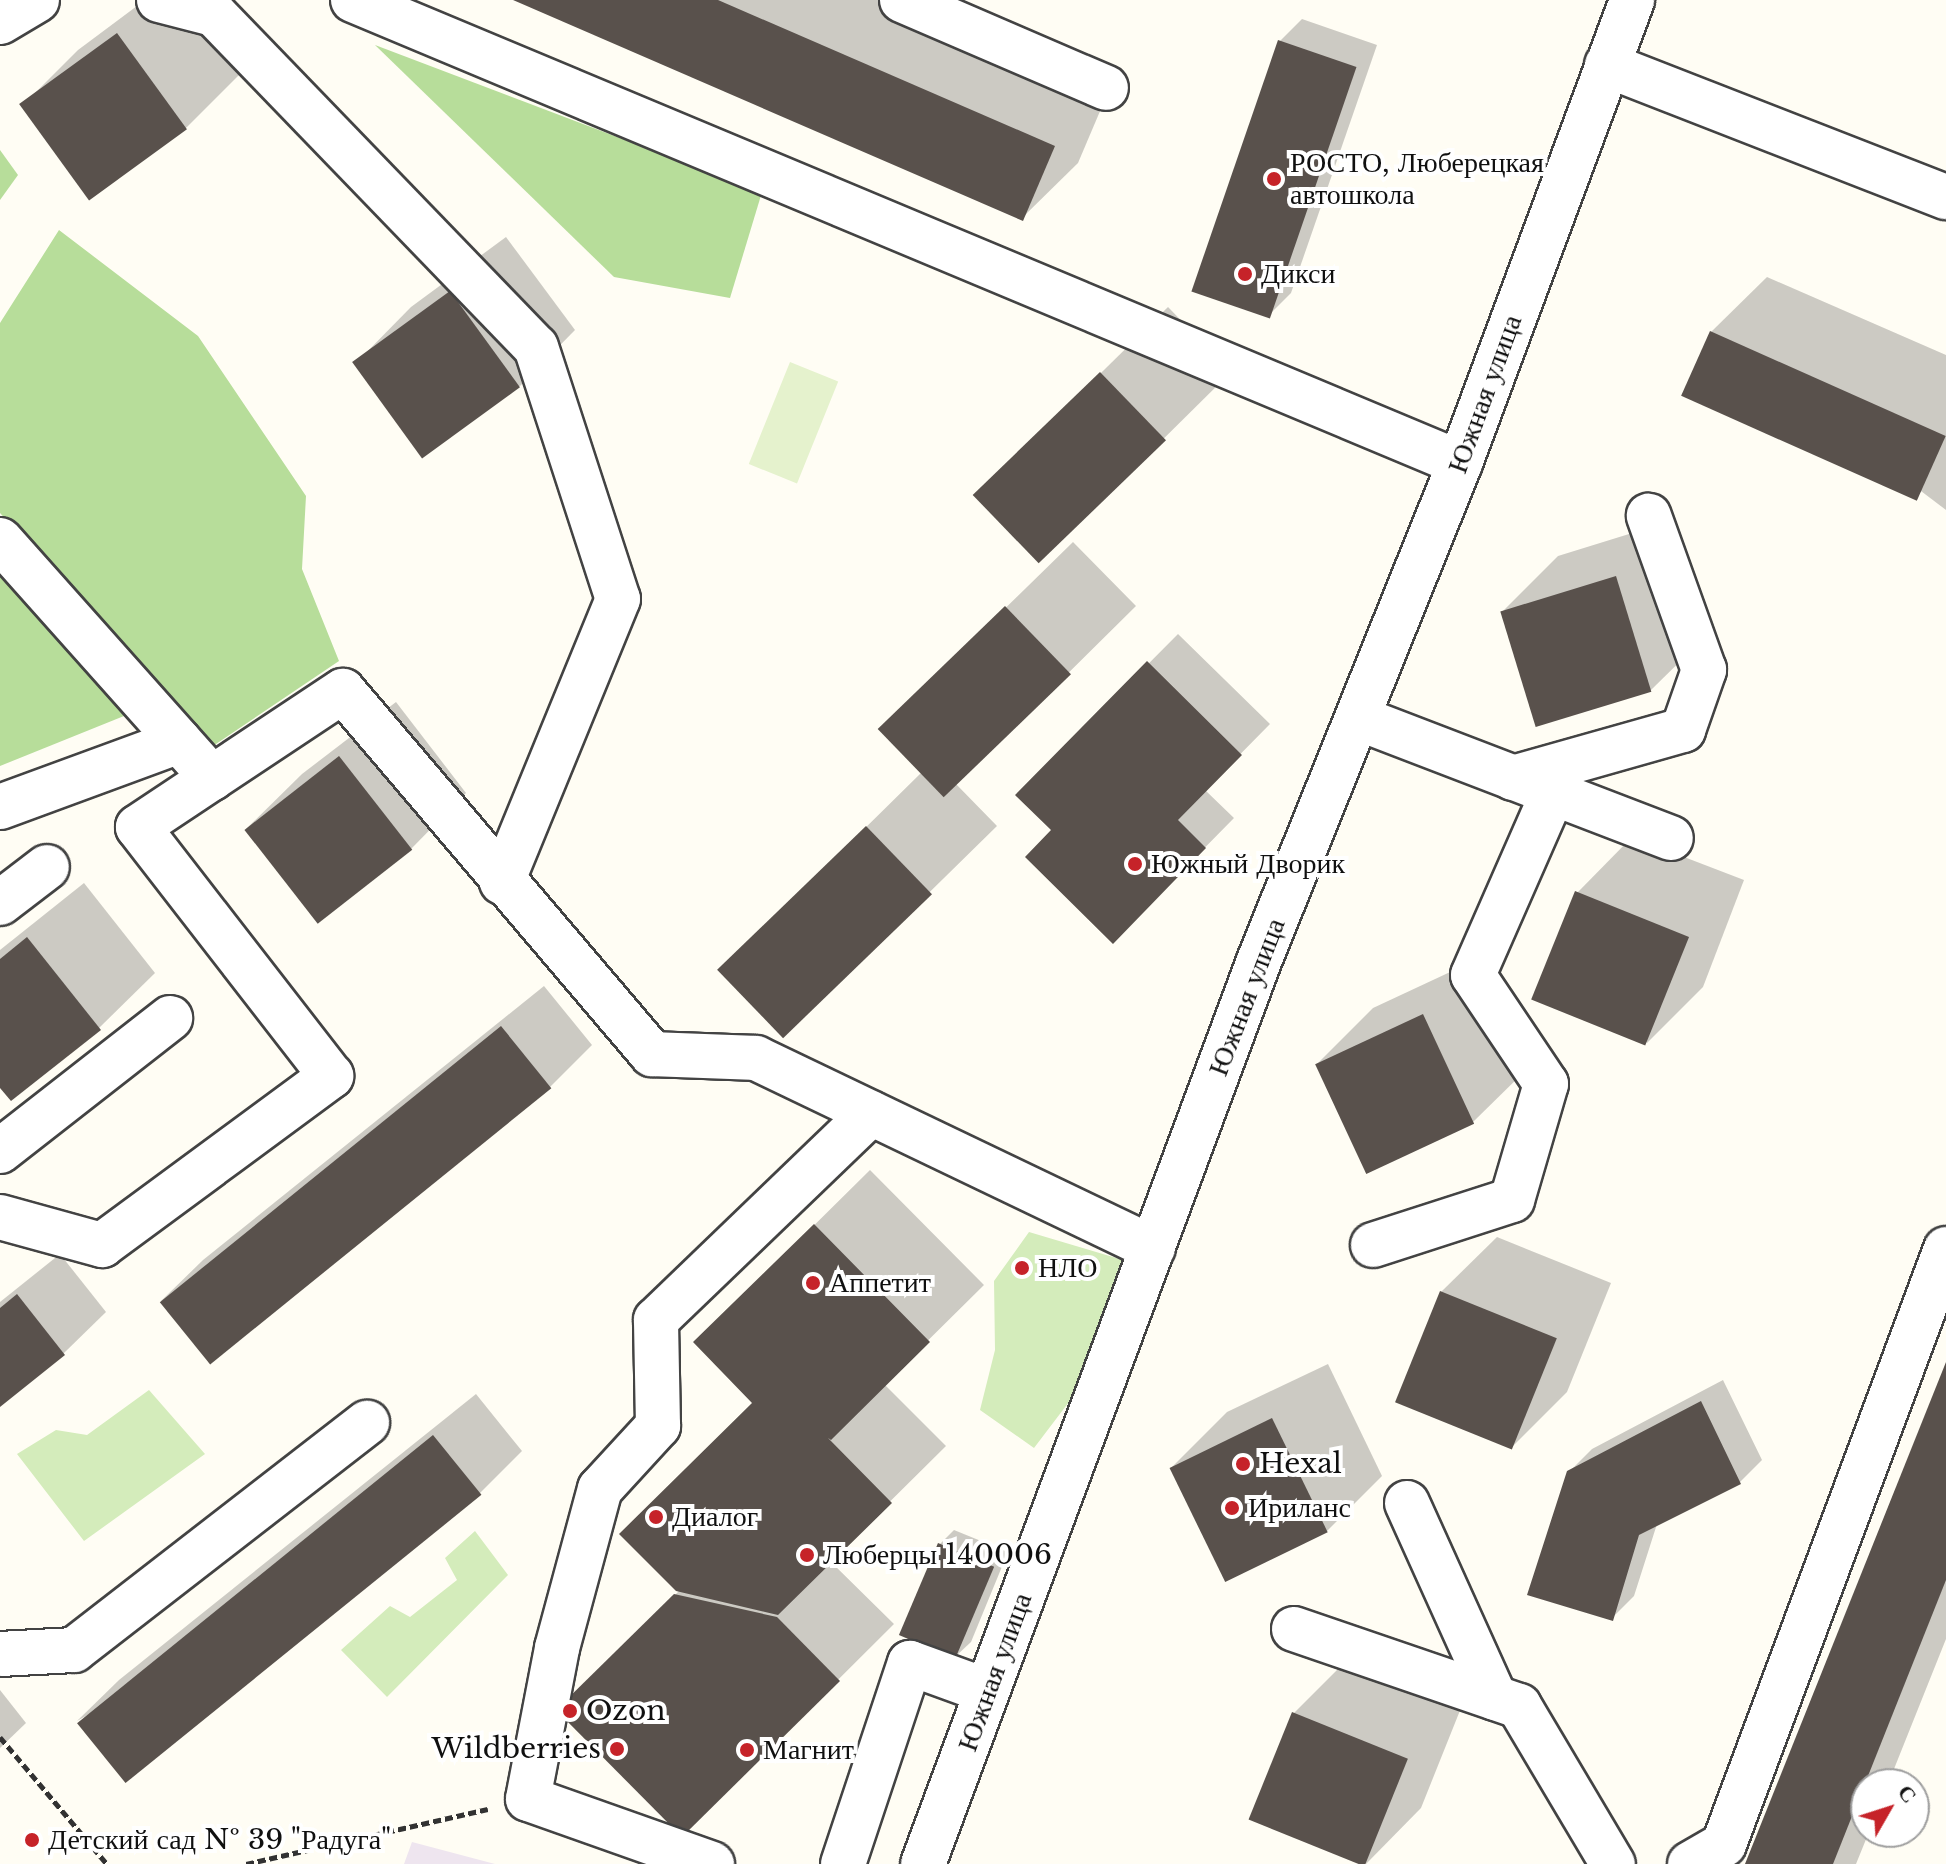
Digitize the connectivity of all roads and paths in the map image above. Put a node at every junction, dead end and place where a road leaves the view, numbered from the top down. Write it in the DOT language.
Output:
graph roads {
  1 [pos="37,0"];
  2 [pos="159,0"];
  3 [pos="353,0"];
  4 [pos="902,0"];
  5 [pos="1632,0"];
  6 [pos="0,22"];
  7 [pos="1607,65"];
  8 [pos="1106,88"];
  9 [pos="1946,197"];
  10 [pos="1460,463"];
  11 [pos="1649,516"];
  12 [pos="0,540"];
  13 [pos="1358,718"];
  14 [pos="179,741"];
  15 [pos="212,778"];
  16 [pos="1513,778"];
  17 [pos="1553,793"];
  18 [pos="0,807"];
  19 [pos="1671,838"];
  20 [pos="47,867"];
  21 [pos="502,882"];
  22 [pos="0,903"];
  23 [pos="170,1018"];
  24 [pos="871,1113"];
  25 [pos="0,1151"];
  26 [pos="0,1217"];
  27 [pos="1373,1245"];
  28 [pos="1153,1248"];
  29 [pos="1946,1249"];
  30 [pos="367,1423"];
  31 [pos="1407,1503"];
  32 [pos="1294,1629"];
  33 [pos="0,1654"];
  34 [pos="987,1691"];
  35 [pos="1495,1698"];
  36 [pos="0,1737"];
  37 [pos="528,1799"];
  38 [pos="107,1864"];
  39 [pos="246,1864"];
  40 [pos="712,1864"];
  41 [pos="843,1864"];
  42 [pos="923,1864"];
  43 [pos="1613,1864"];
  44 [pos="1690,1864"];
  1 -- 6 [label="street"];
  2 -- 21 [label="street"];
  3 -- 10 [label="street"];
  4 -- 8 [label="street"];
  5 -- 7 [label="street, Южная улица"];
  7 -- 9 [label="street"];
  7 -- 10 [label="street, Южная улица"];
  10 -- 13 [label="street, Южная улица"];
  11 -- 16 [label="street"];
  12 -- 14 [label="street"];
  13 -- 16 [label="street"];
  13 -- 28 [label="street, Южная улица"];
  14 -- 15 [label="street"];
  14 -- 18 [label="street"];
  15 -- 21 [label="street"];
  15 -- 26 [label="street"];
  16 -- 17 [label="street"];
  17 -- 19 [label="street"];
  17 -- 27 [label="street"];
  20 -- 22 [label="street"];
  21 -- 24 [label="street"];
  23 -- 25 [label="street"];
  24 -- 28 [label="street"];
  24 -- 37 [label="street"];
  28 -- 34 [label="street, Южная улица"];
  29 -- 44 [label="street"];
  30 -- 33 [label="street"];
  31 -- 35 [label="street"];
  32 -- 35 [label="street"];
  34 -- 41 [label="street"];
  34 -- 42 [label="street, Южная улица"];
  35 -- 43 [label="street"];
  36 -- 38 [label="path"];
  37 -- 39 [label="path"];
  37 -- 40 [label="street"];
}
